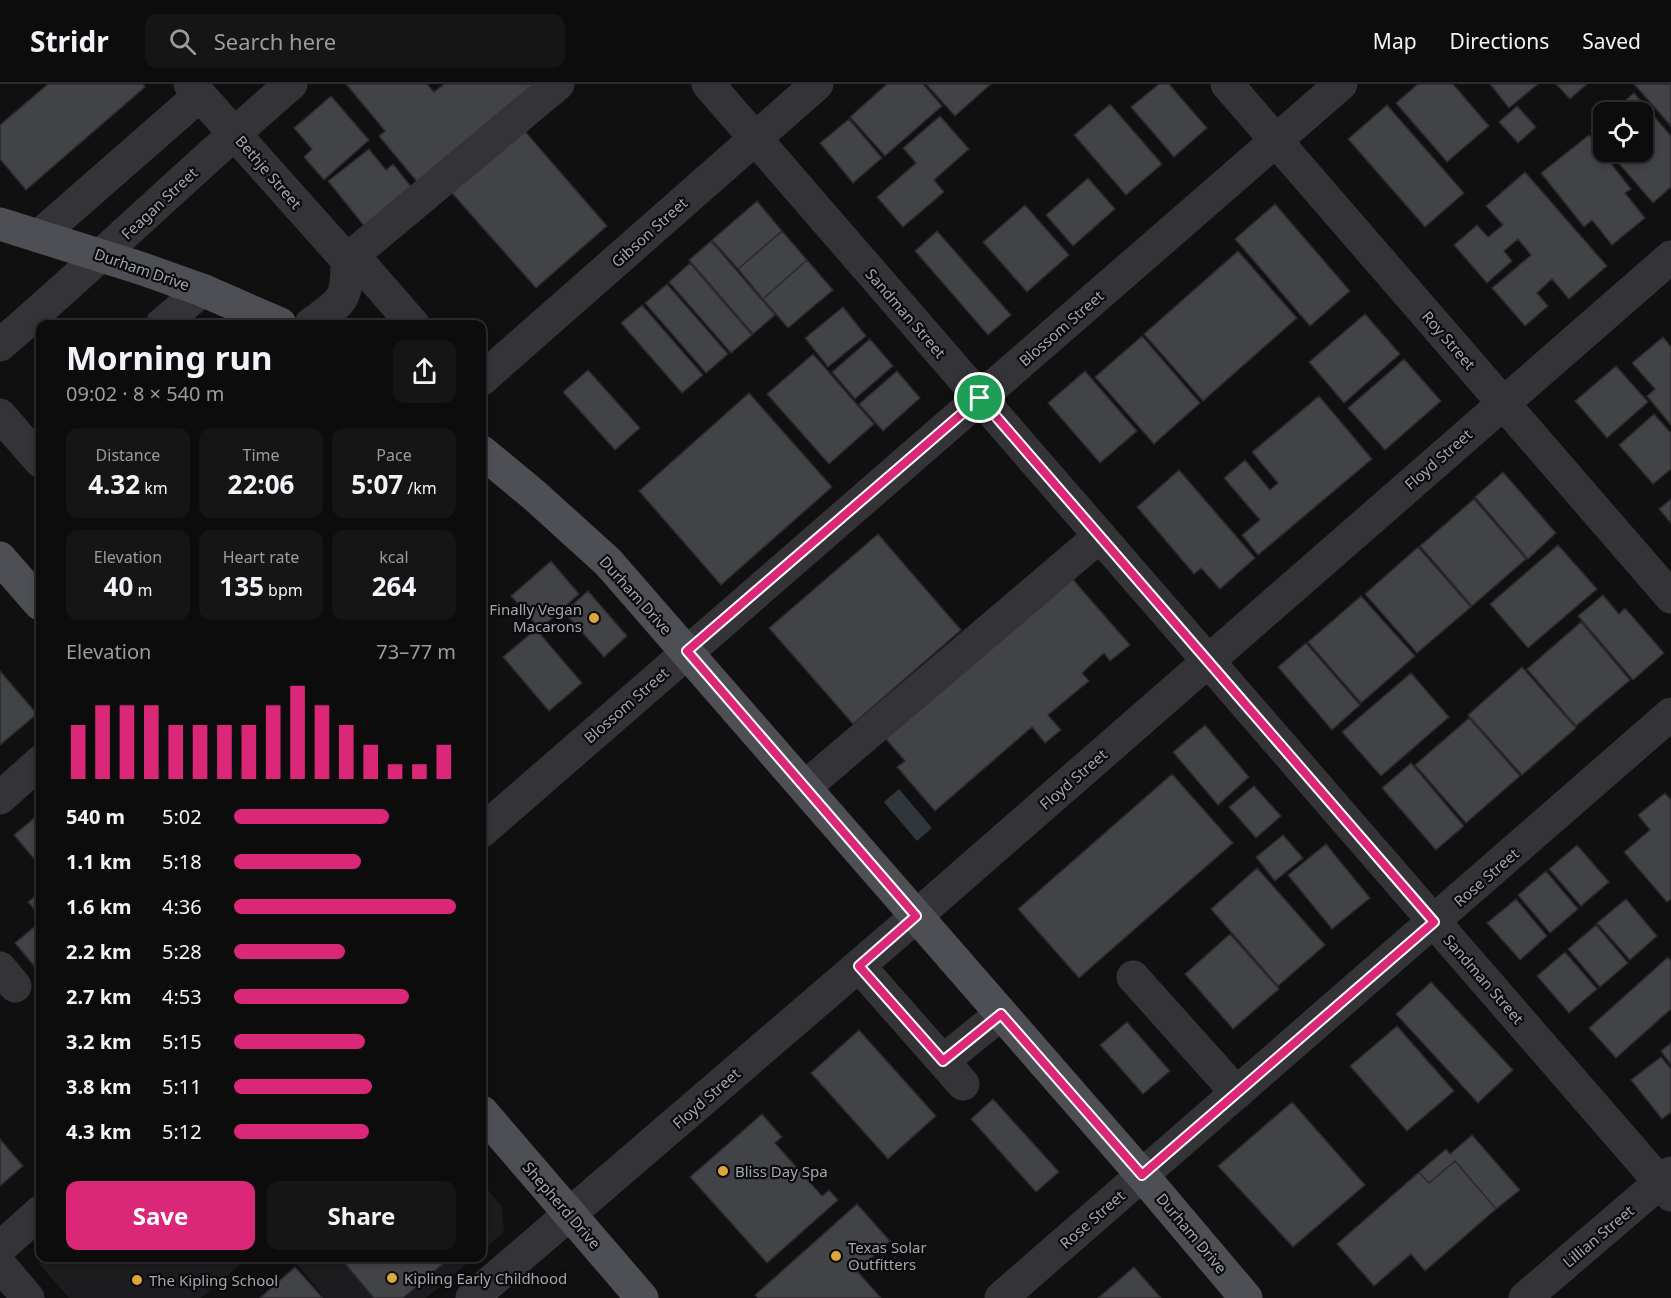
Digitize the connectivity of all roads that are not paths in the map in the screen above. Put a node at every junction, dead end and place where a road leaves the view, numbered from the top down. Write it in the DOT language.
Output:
graph roads {
  1 [pos="291,84"];
  2 [pos="558,84"];
  3 [pos="708,84"];
  4 [pos="817,84"];
  5 [pos="1227,84"];
  6 [pos="1341,84"];
  7 [pos="195,90"];
  8 [pos="234,133"];
  9 [pos="755,138"];
  10 [pos="1277,141"];
  11 [pos="0,224"];
  12 [pos="39,236"];
  13 [pos="103,255"];
  14 [pos="1671,257"];
  15 [pos="347,260"];
  16 [pos="202,290"];
  17 [pos="167,320"];
  18 [pos="271,320"];
  19 [pos="316,320"];
  20 [pos="410,320"];
  21 [pos="0,345"];
  22 [pos="486,375"];
  23 [pos="980,398"];
  24 [pos="1503,402"];
  25 [pos="0,415"];
  26 [pos="34,442"];
  27 [pos="486,456"];
  28 [pos="1100,536"];
  29 [pos="0,558"];
  30 [pos="1671,597"];
  31 [pos="36,599"];
  32 [pos="687,651"];
  33 [pos="1208,660"];
  34 [pos="1671,714"];
  35 [pos="36,766"];
  36 [pos="805,788"];
  37 [pos="0,798"];
  38 [pos="486,827"];
  39 [pos="916,916"];
  40 [pos="1434,922"];
  41 [pos="859,966"];
  42 [pos="1133,977"];
  43 [pos="1001,1014"];
  44 [pos="1237,1093"];
  45 [pos="486,1117"];
  46 [pos="1142,1175"];
  47 [pos="1668,1184"];
  48 [pos="570,1214"];
  49 [pos="36,1216"];
  50 [pos="0,1248"];
  51 [pos="0,1265"];
  52 [pos="631,1294"];
  53 [pos="28,1298"];
  54 [pos="472,1298"];
  55 [pos="1001,1298"];
  56 [pos="1246,1298"];
  57 [pos="1525,1298"];
  1 -- 8 [label="street, Feagan Street"];
  2 -- 15 [label="street"];
  3 -- 9 [label="street, Sandman Street"];
  4 -- 9 [label="street, Gibson Street"];
  5 -- 10 [label="street, Roy Street"];
  6 -- 10 [label="street, Blossom Street"];
  7 -- 8 [label="street, Bethje Street"];
  7 -- 12 [label="street"];
  8 -- 13 [label="street, Feagan Street"];
  8 -- 15 [label="street, Bethje Street"];
  9 -- 22 [label="street, Gibson Street"];
  9 -- 23 [label="street, Sandman Street"];
  10 -- 23 [label="street, Blossom Street"];
  10 -- 24 [label="street, Roy Street"];
  11 -- 12 [label="main road, Durham Drive"];
  12 -- 13 [label="main road, Durham Drive"];
  13 -- 16 [label="main road, Durham Drive"];
  13 -- 21 [label="street, Feagan Street"];
  14 -- 24 [label="street, Floyd Street"];
  15 -- 19 [label="street"];
  15 -- 20 [label="street, Bethje Street"];
  16 -- 17 [label="street"];
  16 -- 18 [label="main road, Durham Drive"];
  23 -- 28 [label="street, Sandman Street"];
  23 -- 32 [label="street, Blossom Street"];
  24 -- 30 [label="street, Roy Street"];
  24 -- 33 [label="street, Floyd Street"];
  25 -- 26 [label="street"];
  27 -- 32 [label="main road, Durham Drive"];
  28 -- 33 [label="street, Sandman Street"];
  28 -- 36 [label="street"];
  29 -- 31 [label="main road"];
  32 -- 36 [label="main road, Durham Drive"];
  32 -- 38 [label="street, Blossom Street"];
  33 -- 39 [label="street, Floyd Street"];
  33 -- 40 [label="street, Sandman Street"];
  34 -- 40 [label="street, Rose Street"];
  35 -- 37 [label="street"];
  36 -- 39 [label="main road, Durham Drive"];
  39 -- 41 [label="street, Floyd Street"];
  39 -- 43 [label="main road, Durham Drive"];
  40 -- 44 [label="street, Rose Street"];
  40 -- 47 [label="street, Sandman Street"];
  41 -- 43 [label="street"];
  41 -- 48 [label="street, Floyd Street"];
  42 -- 44 [label="street"];
  43 -- 46 [label="main road, Durham Drive"];
  44 -- 46 [label="street, Rose Street"];
  45 -- 48 [label="main road, Shepherd Drive"];
  46 -- 55 [label="street, Rose Street"];
  46 -- 56 [label="main road, Durham Drive"];
  47 -- 57 [label="street, Lillian Street"];
  48 -- 52 [label="main road, Shepherd Drive"];
  48 -- 54 [label="street, Floyd Street"];
  49 -- 50 [label="street"];
  51 -- 53 [label="street"];
}
